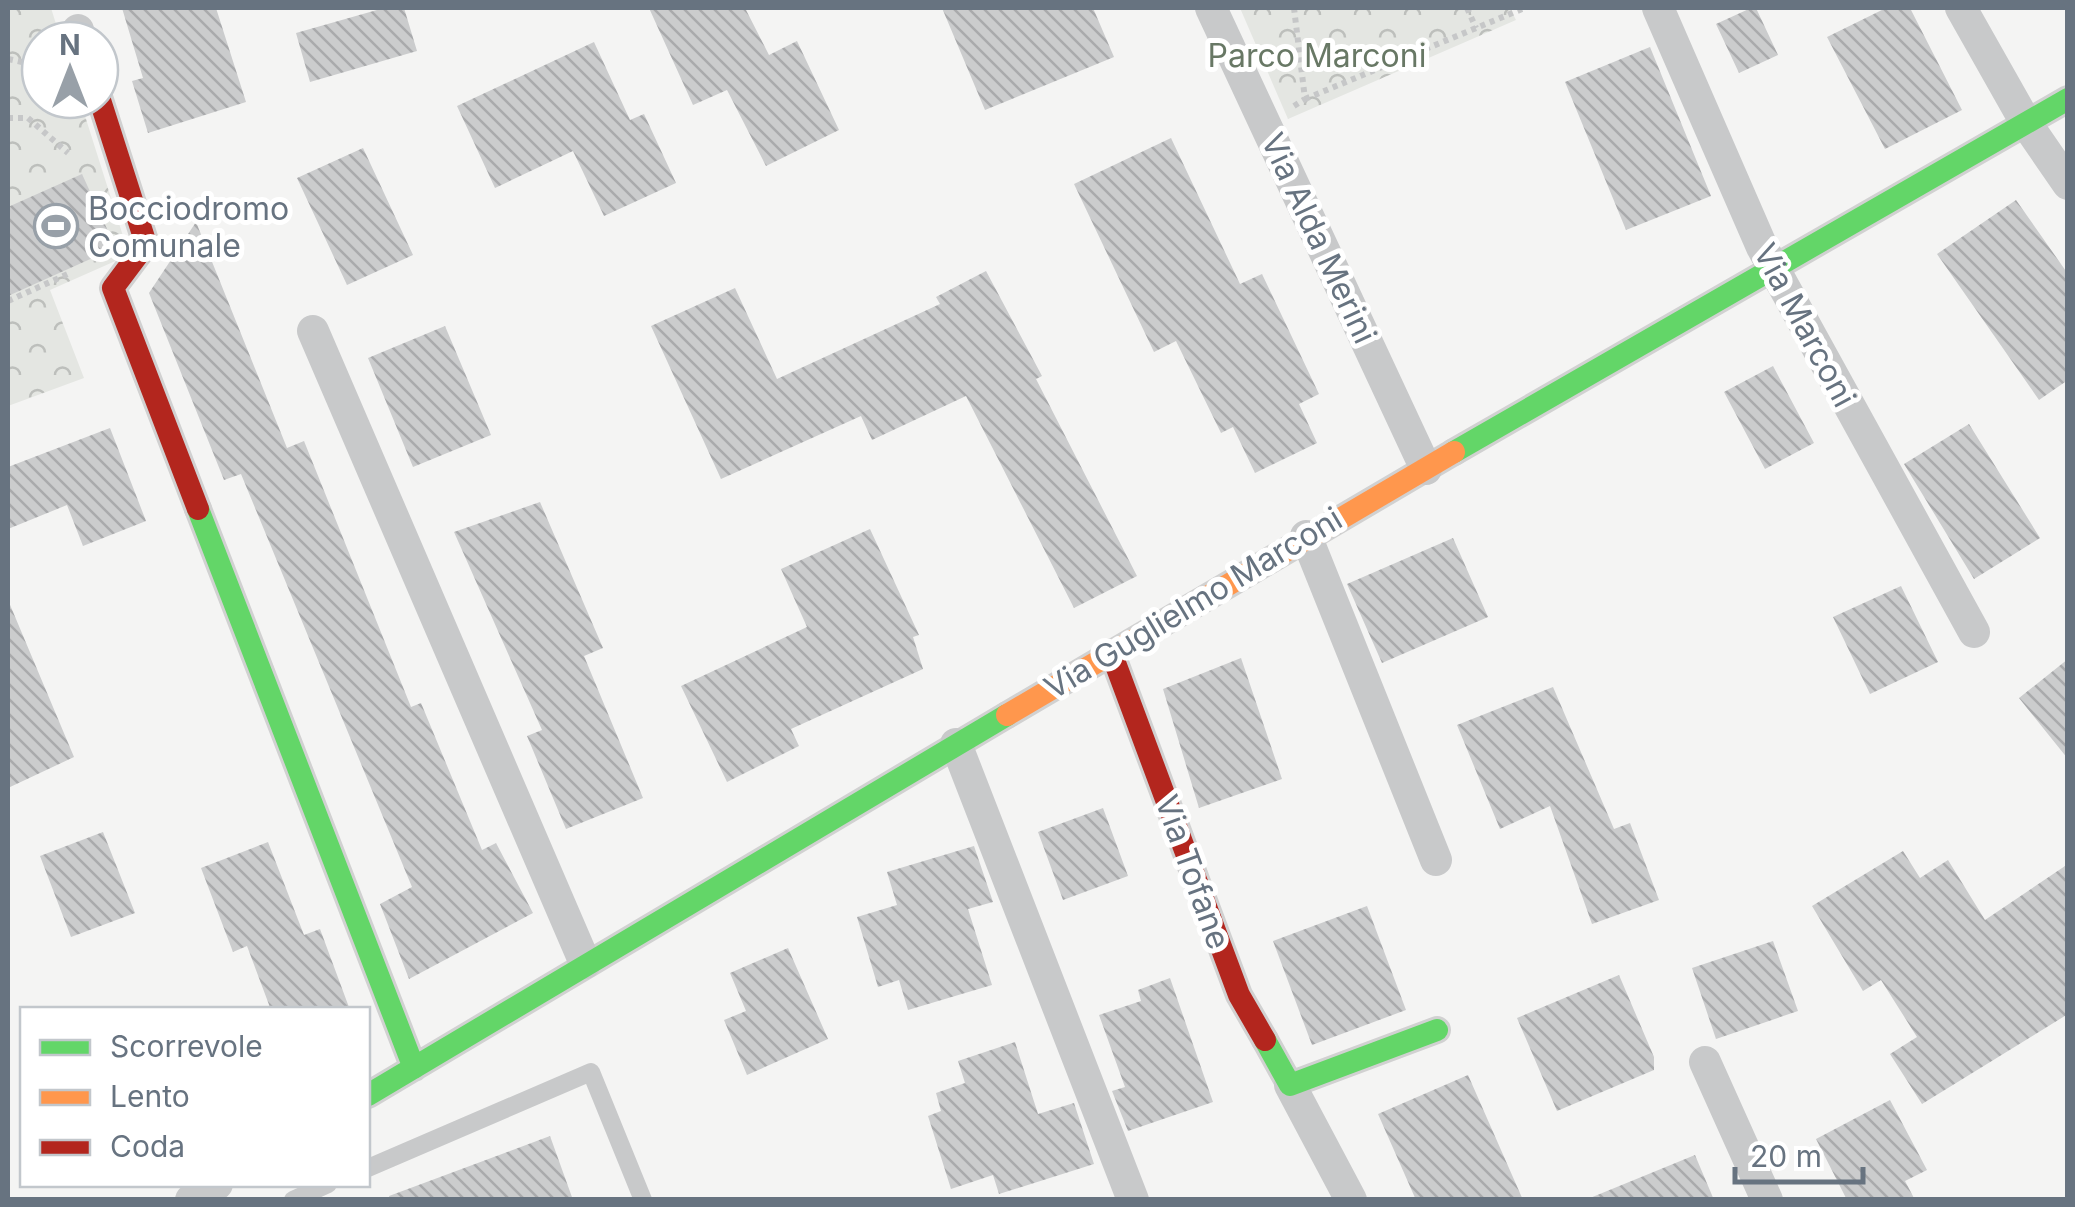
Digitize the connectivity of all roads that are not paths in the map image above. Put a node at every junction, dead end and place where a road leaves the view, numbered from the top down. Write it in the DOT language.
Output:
graph roads {
  1 [pos="1212,8"];
  2 [pos="1658,8"];
  3 [pos="1961,8"];
  4 [pos="2068,99"];
  5 [pos="106,120"];
  6 [pos="2026,124"];
  7 [pos="2068,184"];
  8 [pos="1772,268"];
  9 [pos="313,331"];
  10 [pos="1426,469"];
  11 [pos="1306,536"];
  12 [pos="1974,632"];
  13 [pos="1111,652"];
  14 [pos="956,744"];
  15 [pos="1436,860"];
  16 [pos="585,963"];
  17 [pos="1437,1030"];
  18 [pos="1705,1062"];
  19 [pos="414,1068"];
  20 [pos="1290,1085"];
  21 [pos="370,1094"];
  22 [pos="370,1167"];
  23 [pos="321,1187"];
  24 [pos="293,1200"];
  25 [pos="643,1200"];
  26 [pos="1132,1200"];
  27 [pos="1351,1200"];
  28 [pos="1767,1200"];
  1 -- 10 [label="street, Via Alda Merini"];
  2 -- 8 [label="street, Via Marconi"];
  3 -- 6 [label="street"];
  4 -- 6 [label="street, Via Guglielmo Marconi"];
  5 -- 19 [label="street"];
  6 -- 7 [label="street"];
  6 -- 8 [label="street, Via Guglielmo Marconi"];
  8 -- 10 [label="street, Via Guglielmo Marconi"];
  8 -- 12 [label="street, Via Marconi"];
  9 -- 16 [label="street"];
  10 -- 11 [label="street, Via Guglielmo Marconi"];
  11 -- 13 [label="street, Via Guglielmo Marconi"];
  11 -- 15 [label="street"];
  13 -- 14 [label="street, Via Guglielmo Marconi"];
  13 -- 20 [label="street, Via Tofane"];
  14 -- 16 [label="street, Via Guglielmo Marconi"];
  14 -- 26 [label="street"];
  16 -- 19 [label="street, Via Guglielmo Marconi"];
  17 -- 20 [label="street"];
  18 -- 28 [label="street"];
  19 -- 21 [label="street, Via Guglielmo Marconi"];
  20 -- 27 [label="street, Via Tofane"];
  22 -- 25 [label="lane"];
  23 -- 24 [label="lane"];
}
